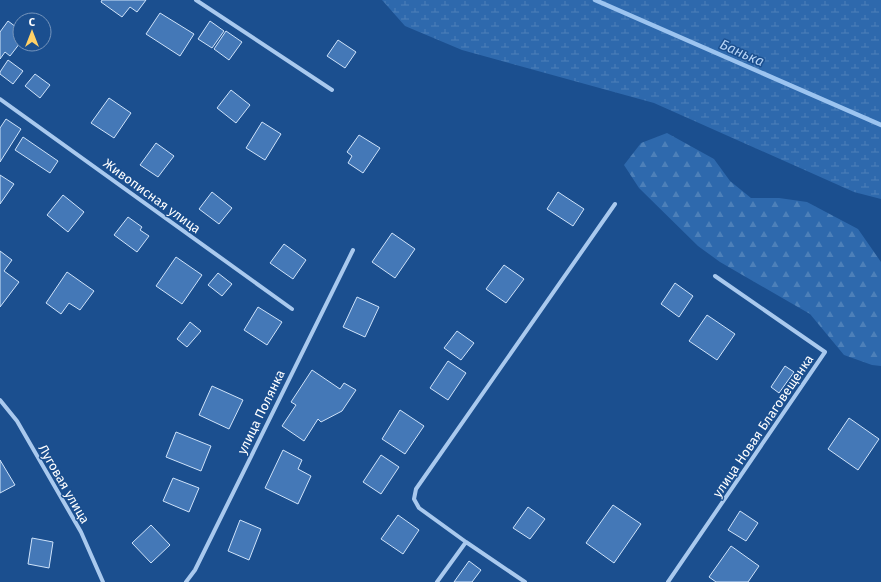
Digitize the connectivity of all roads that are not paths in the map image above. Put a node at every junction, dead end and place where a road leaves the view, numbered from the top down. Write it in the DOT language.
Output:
graph roads {
  1 [pos="196,0"];
  2 [pos="332,90"];
  3 [pos="0,99"];
  4 [pos="615,204"];
  5 [pos="353,250"];
  6 [pos="715,276"];
  7 [pos="292,309"];
  8 [pos="0,400"];
  9 [pos="466,542"];
  10 [pos="103,582"];
  11 [pos="186,582"];
  12 [pos="437,582"];
  13 [pos="525,582"];
  14 [pos="668,582"];
  1 -- 2 [label="street"];
  3 -- 7 [label="street, Живописная улица"];
  4 -- 9 [label="street"];
  5 -- 11 [label="street, улица Полянка"];
  6 -- 14 [label="street, улица Новая Благовещенка"];
  8 -- 10 [label="street, Луговая улица"];
  9 -- 12 [label="street"];
  9 -- 13 [label="street"];
}
